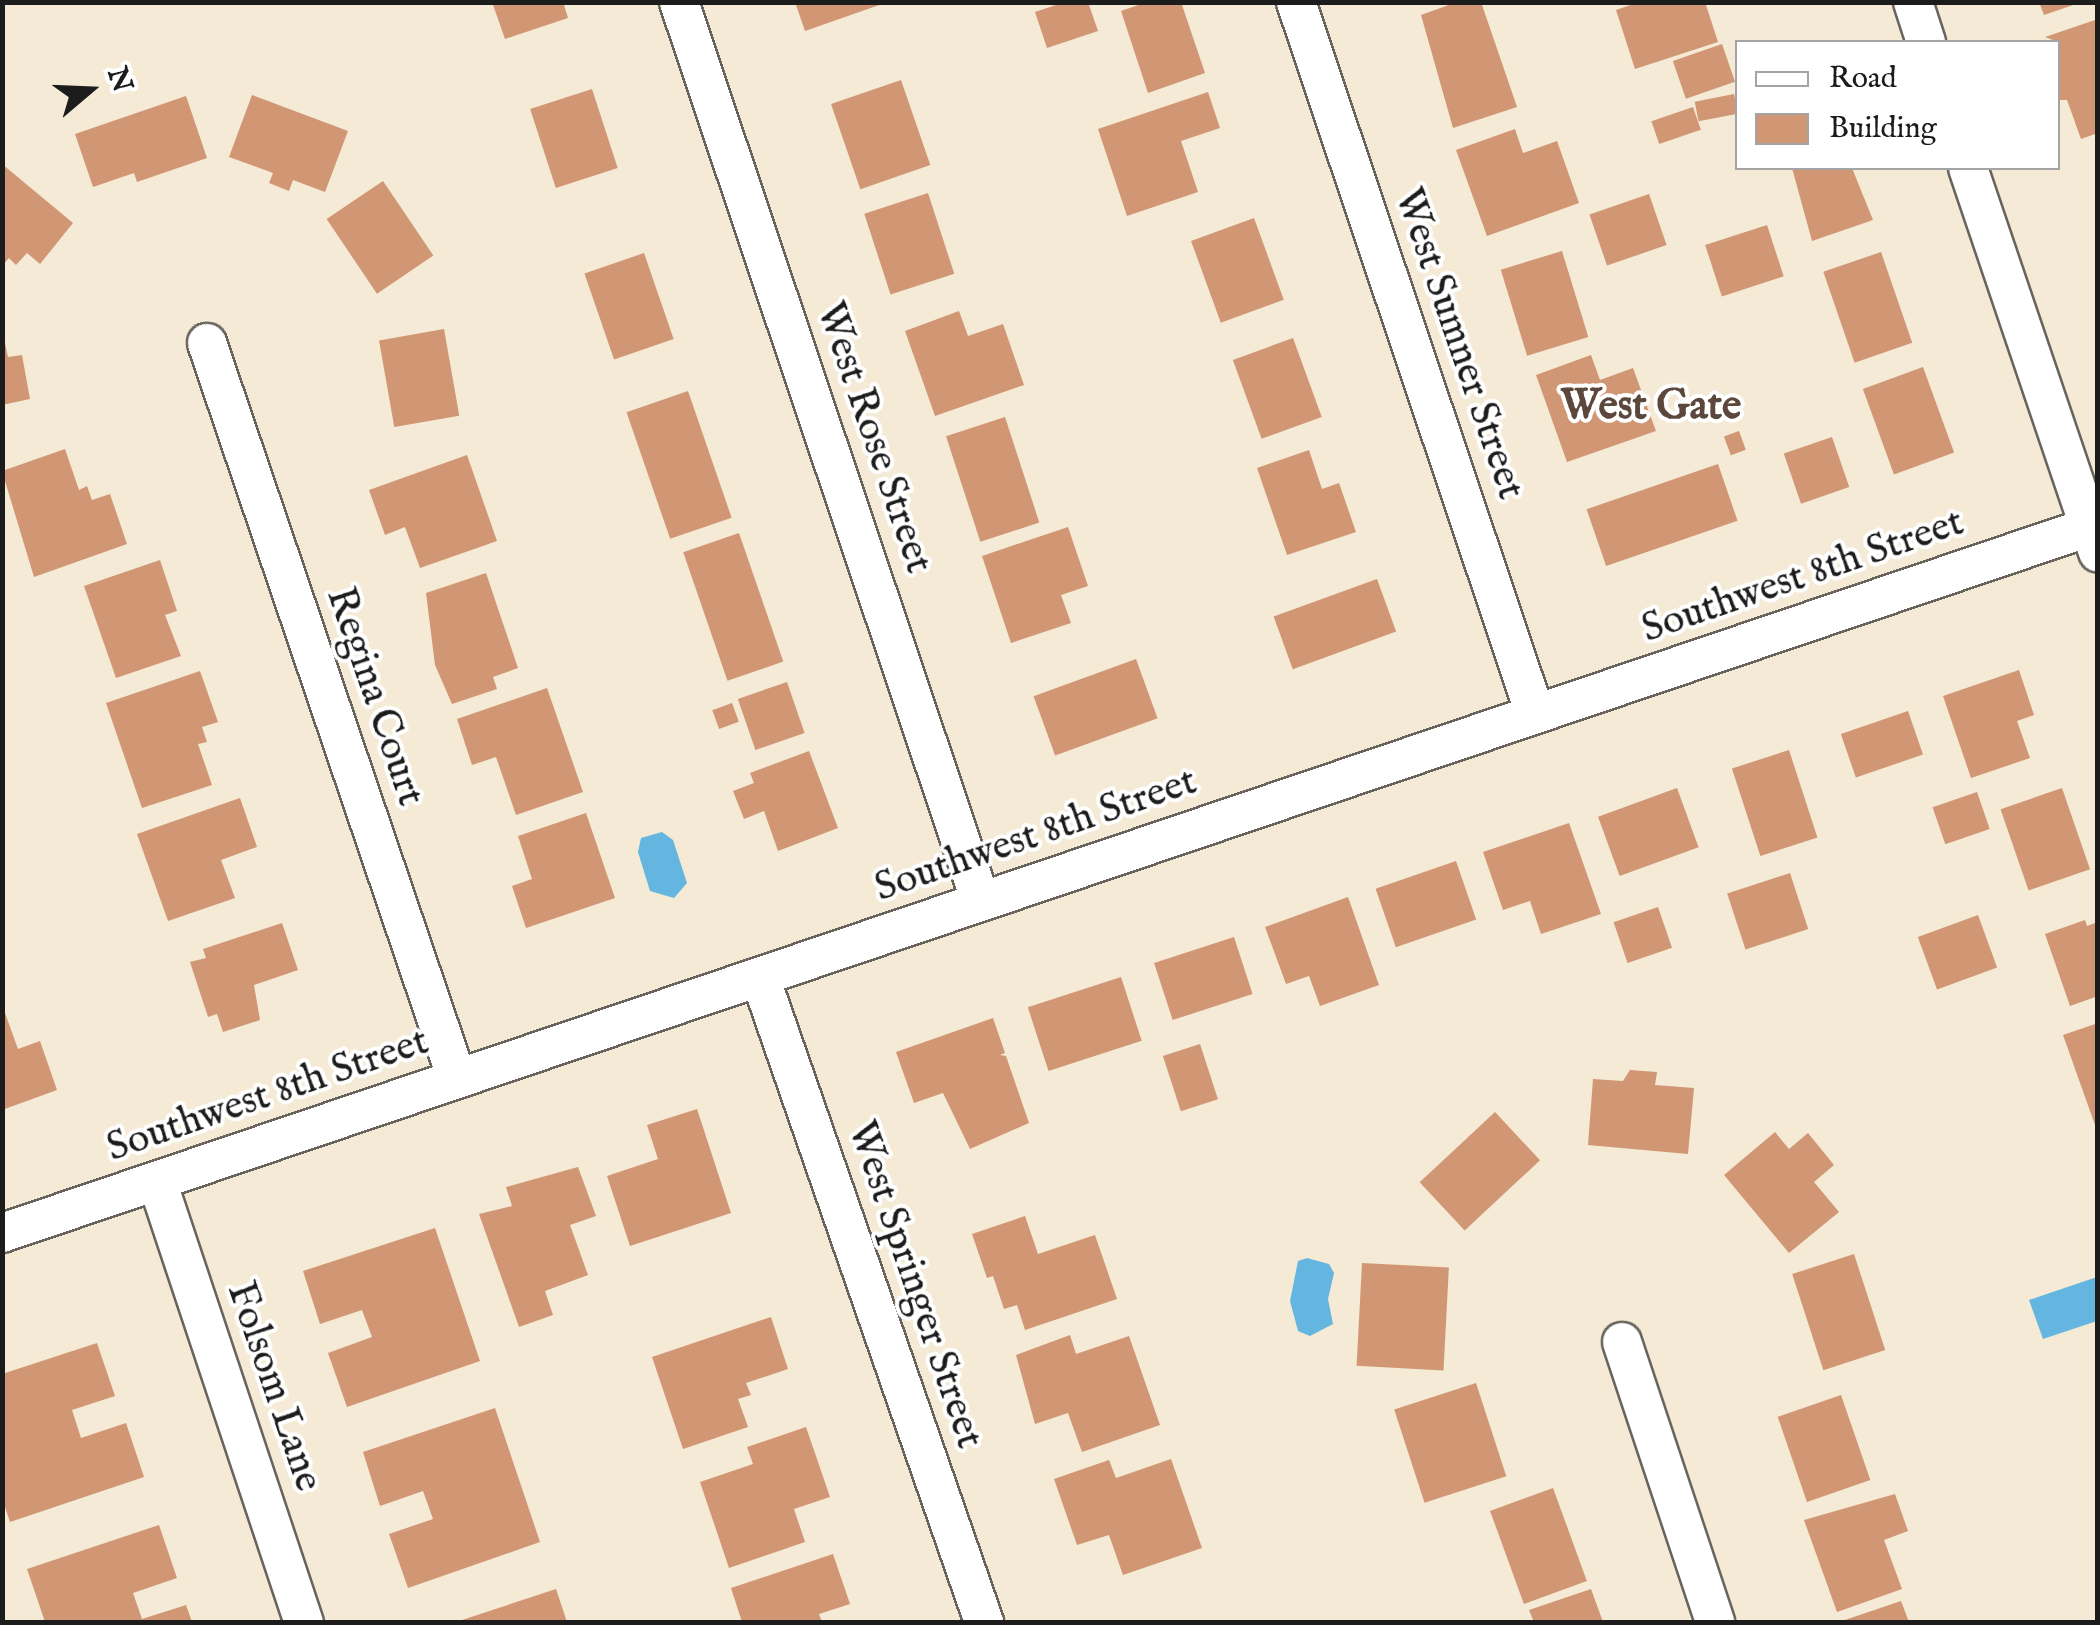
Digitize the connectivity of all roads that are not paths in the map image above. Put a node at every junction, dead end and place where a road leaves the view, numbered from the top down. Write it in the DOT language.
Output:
graph roads {
  1 [pos="679,2"];
  2 [pos="1296,2"];
  3 [pos="1912,2"];
  4 [pos="1925,40"];
  5 [pos="1969,170"];
  6 [pos="207,343"];
  7 [pos="2095,535"];
  8 [pos="1535,714"];
  9 [pos="981,902"];
  10 [pos="760,977"];
  11 [pos="457,1079"];
  12 [pos="156,1181"];
  13 [pos="2,1233"];
  14 [pos="1622,1342"];
  15 [pos="304,1622"];
  16 [pos="984,1622"];
  17 [pos="1715,1622"];
  1 -- 9 [label="street, West Rose Street"];
  2 -- 8 [label="street, West Sumner Street"];
  3 -- 4 [label="street"];
  5 -- 7 [label="street"];
  6 -- 11 [label="street, Regina Court"];
  7 -- 8 [label="street, Southwest 8th Street"];
  8 -- 9 [label="street, Southwest 8th Street"];
  9 -- 10 [label="street, Southwest 8th Street"];
  10 -- 11 [label="street, Southwest 8th Street"];
  10 -- 16 [label="street, West Springer Street"];
  11 -- 12 [label="street, Southwest 8th Street"];
  12 -- 13 [label="street, Southwest 8th Street"];
  12 -- 15 [label="street, Folsom Lane"];
  14 -- 17 [label="street"];
}
